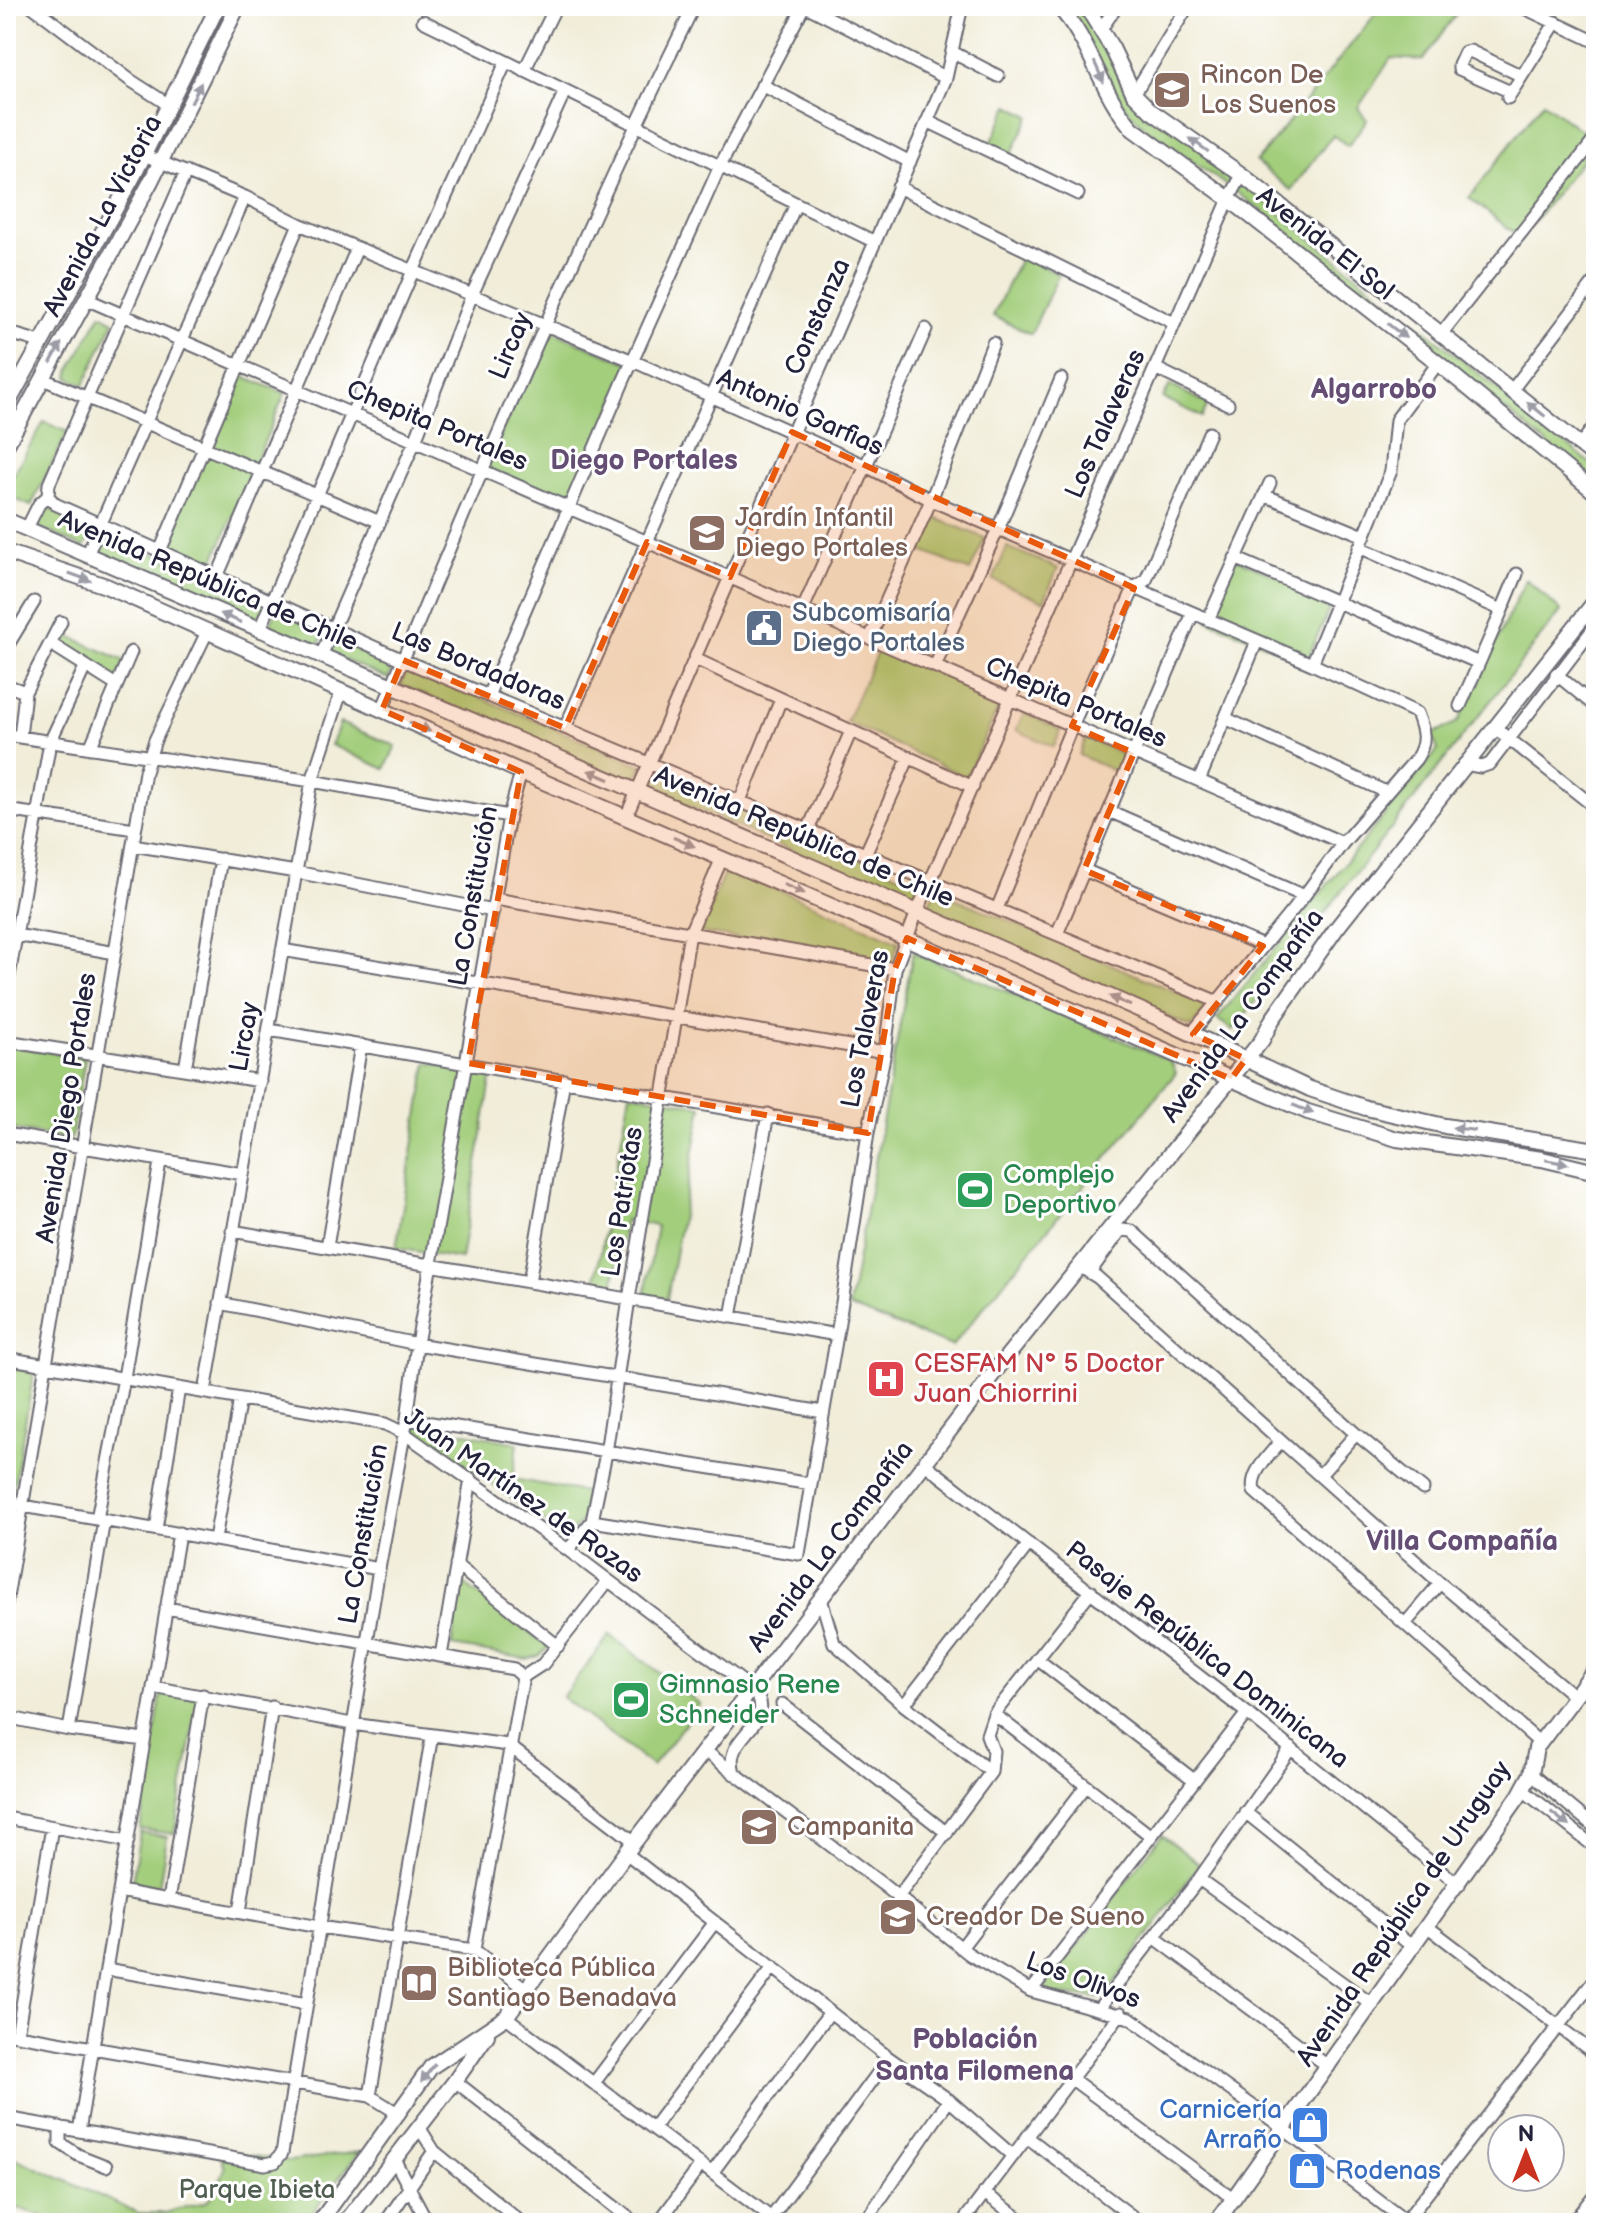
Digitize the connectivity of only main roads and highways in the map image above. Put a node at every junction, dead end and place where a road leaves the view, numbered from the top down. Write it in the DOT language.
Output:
graph roads {
  1 [pos="218,6"];
  2 [pos="238,6"];
  3 [pos="1058,6"];
  4 [pos="1086,6"];
  5 [pos="6,407"];
  6 [pos="6,446"];
  7 [pos="1596,458"];
  8 [pos="1596,493"];
  9 [pos="6,520"];
  10 [pos="6,552"];
  11 [pos="1596,600"];
  12 [pos="1246,1059"];
  13 [pos="1231,1079"];
  14 [pos="1596,1150"];
  15 [pos="1596,1172"];
  16 [pos="1596,1668"];
  17 [pos="1591,1686"];
  18 [pos="491,2029"];
  19 [pos="319,2223"];
  20 [pos="345,2223"];
  21 [pos="1216,2223"];
  1 -- 5 [label="main road, Avenida La Victoria"];
  6 -- 2 [label="main road, Avenida La Victoria, one-way"];
  3 -- 8 [label="main road, Avenida El Sol, one-way"];
  7 -- 4 [label="main road, Avenida El Sol, one-way"];
  12 -- 9 [label="main road, Avenida República de Chile, one-way"];
  10 -- 13 [label="main road, Avenida República de Chile, one-way"];
  11 -- 12 [label="main road, Avenida La Compañía"];
  12 -- 13 [label="main road, Avenida La Compañía"];
  14 -- 12 [label="main road, Avenida República de Chile, one-way"];
  13 -- 15 [label="main road, Avenida República de Chile, one-way"];
  13 -- 18 [label="main road, Avenida La Compañía"];
  16 -- 17 [label="main road, Avenida República de Uruguay"];
  17 -- 21 [label="main road, Avenida República de Uruguay"];
  18 -- 19 [label="main road, Avenida La Compañía, one-way"];
  18 -- 20 [label="main road, Avenida La Compañía"];
}
